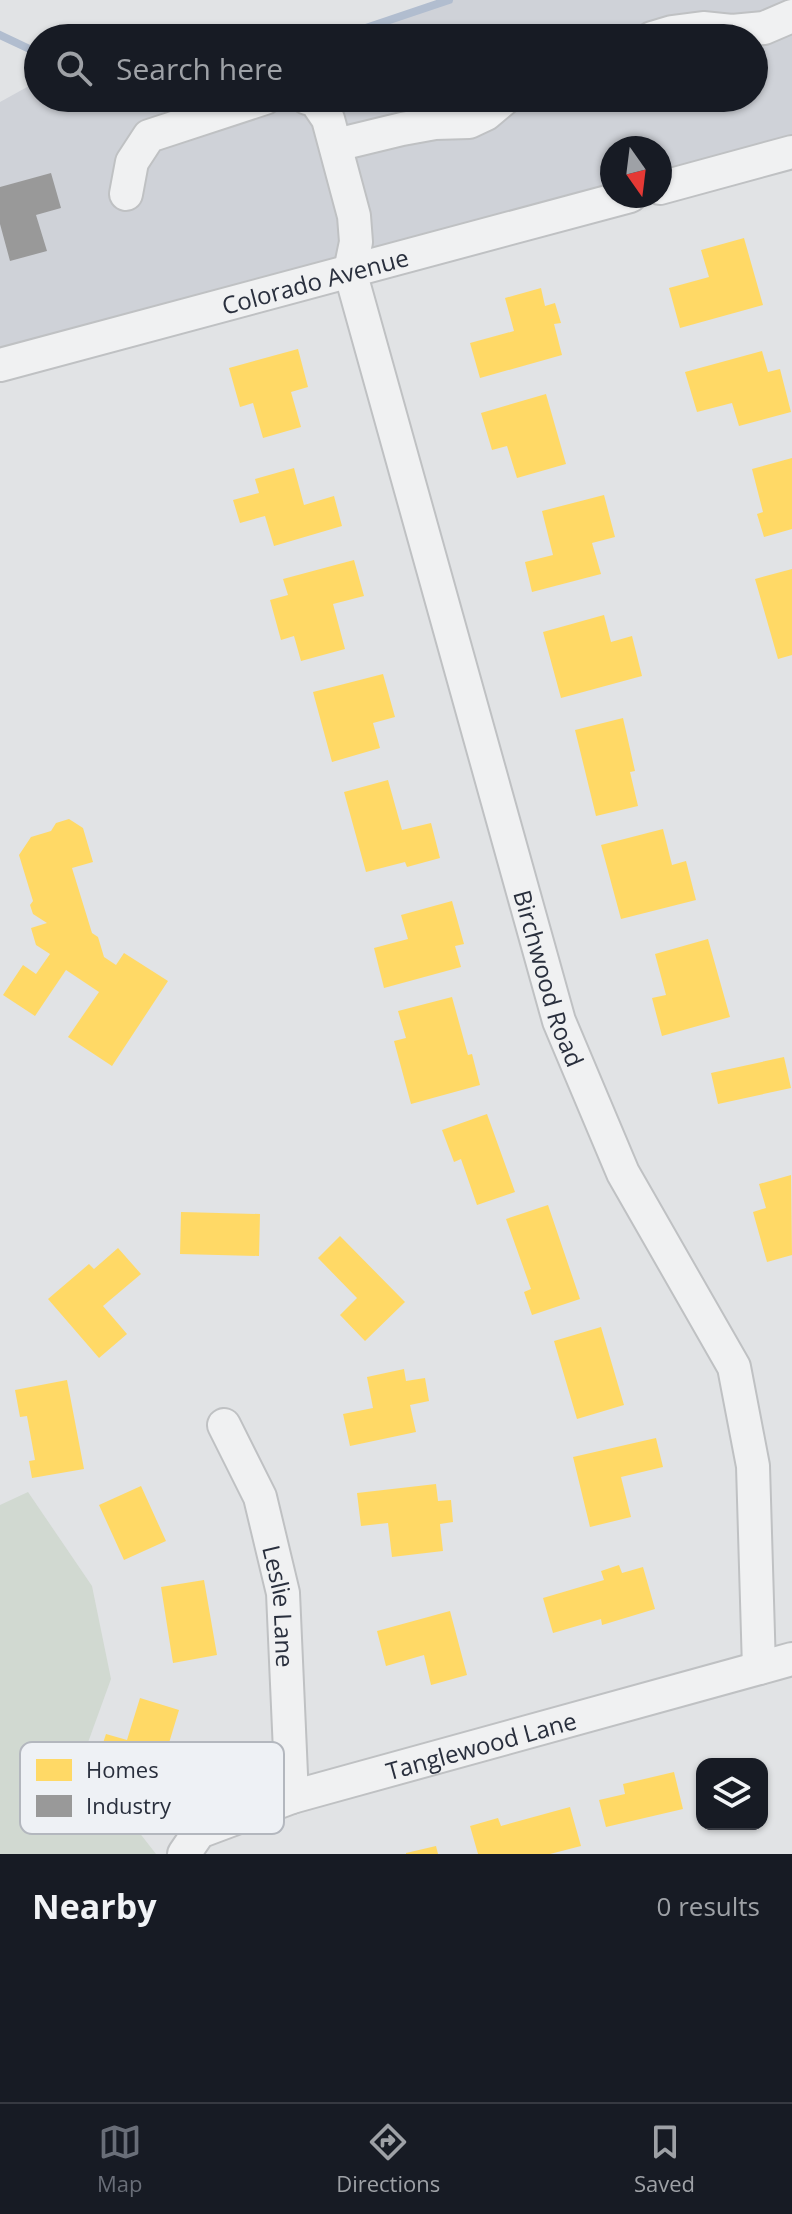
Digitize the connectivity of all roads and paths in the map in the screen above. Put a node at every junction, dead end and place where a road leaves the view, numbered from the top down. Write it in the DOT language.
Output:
graph roads {
  1 [pos="792,16"];
  2 [pos="768,26"];
  3 [pos="222,112"];
  4 [pos="323,112"];
  5 [pos="488,112"];
  6 [pos="336,145"];
  7 [pos="792,152"];
  8 [pos="672,185"];
  9 [pos="126,194"];
  10 [pos="600,204"];
  11 [pos="350,271"];
  12 [pos="0,365"];
  13 [pos="224,1425"];
  14 [pos="792,1659"];
  15 [pos="759,1668"];
  16 [pos="292,1797"];
  17 [pos="284,1800"];
  18 [pos="198,1834"];
  19 [pos="184,1854"];
  1 -- 2 [label="street"];
  3 -- 9 [label="street"];
  4 -- 6 [label="street"];
  5 -- 6 [label="street"];
  6 -- 11 [label="street"];
  7 -- 8 [label="street"];
  10 -- 11 [label="street, Colorado Avenue"];
  11 -- 12 [label="street, Colorado Avenue"];
  11 -- 15 [label="street, Birchwood Road"];
  13 -- 16 [label="street, Leslie Lane"];
  14 -- 15 [label="street, Tanglewood Lane"];
  15 -- 16 [label="street, Tanglewood Lane"];
  16 -- 17 [label="street, Tanglewood Lane"];
  18 -- 19 [label="street, Tanglewood Lane"];
}
